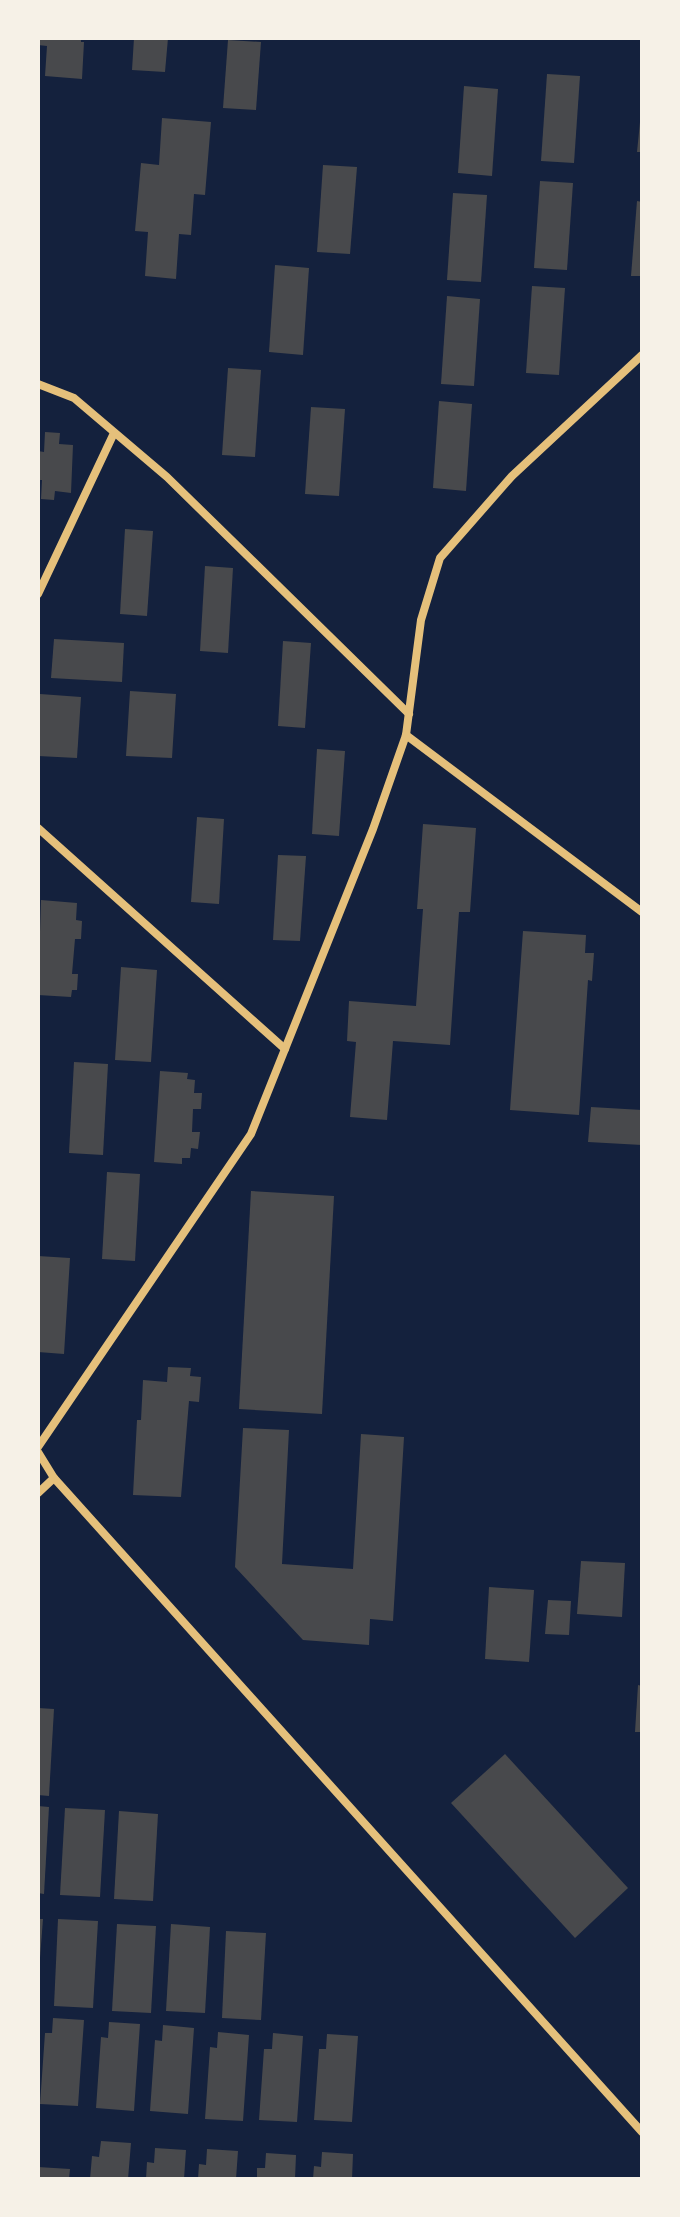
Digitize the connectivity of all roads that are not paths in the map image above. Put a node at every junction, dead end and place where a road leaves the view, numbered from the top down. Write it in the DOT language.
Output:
graph roads {
  1 [pos="642,355"];
  2 [pos="38,384"];
  3 [pos="114,433"];
  4 [pos="38,594"];
  5 [pos="409,714"];
  6 [pos="406,735"];
  7 [pos="38,828"];
  8 [pos="642,912"];
  9 [pos="285,1049"];
  10 [pos="38,1449"];
  11 [pos="54,1478"];
  12 [pos="38,1493"];
  13 [pos="642,2132"];
  1 -- 5 [label="street"];
  2 -- 3 [label="street"];
  3 -- 4 [label="street"];
  3 -- 5 [label="street"];
  5 -- 6 [label="street"];
  6 -- 8 [label="street"];
  6 -- 9 [label="street"];
  7 -- 9 [label="street"];
  9 -- 10 [label="street"];
  10 -- 11 [label="street"];
  11 -- 12 [label="street"];
  11 -- 13 [label="street"];
}
